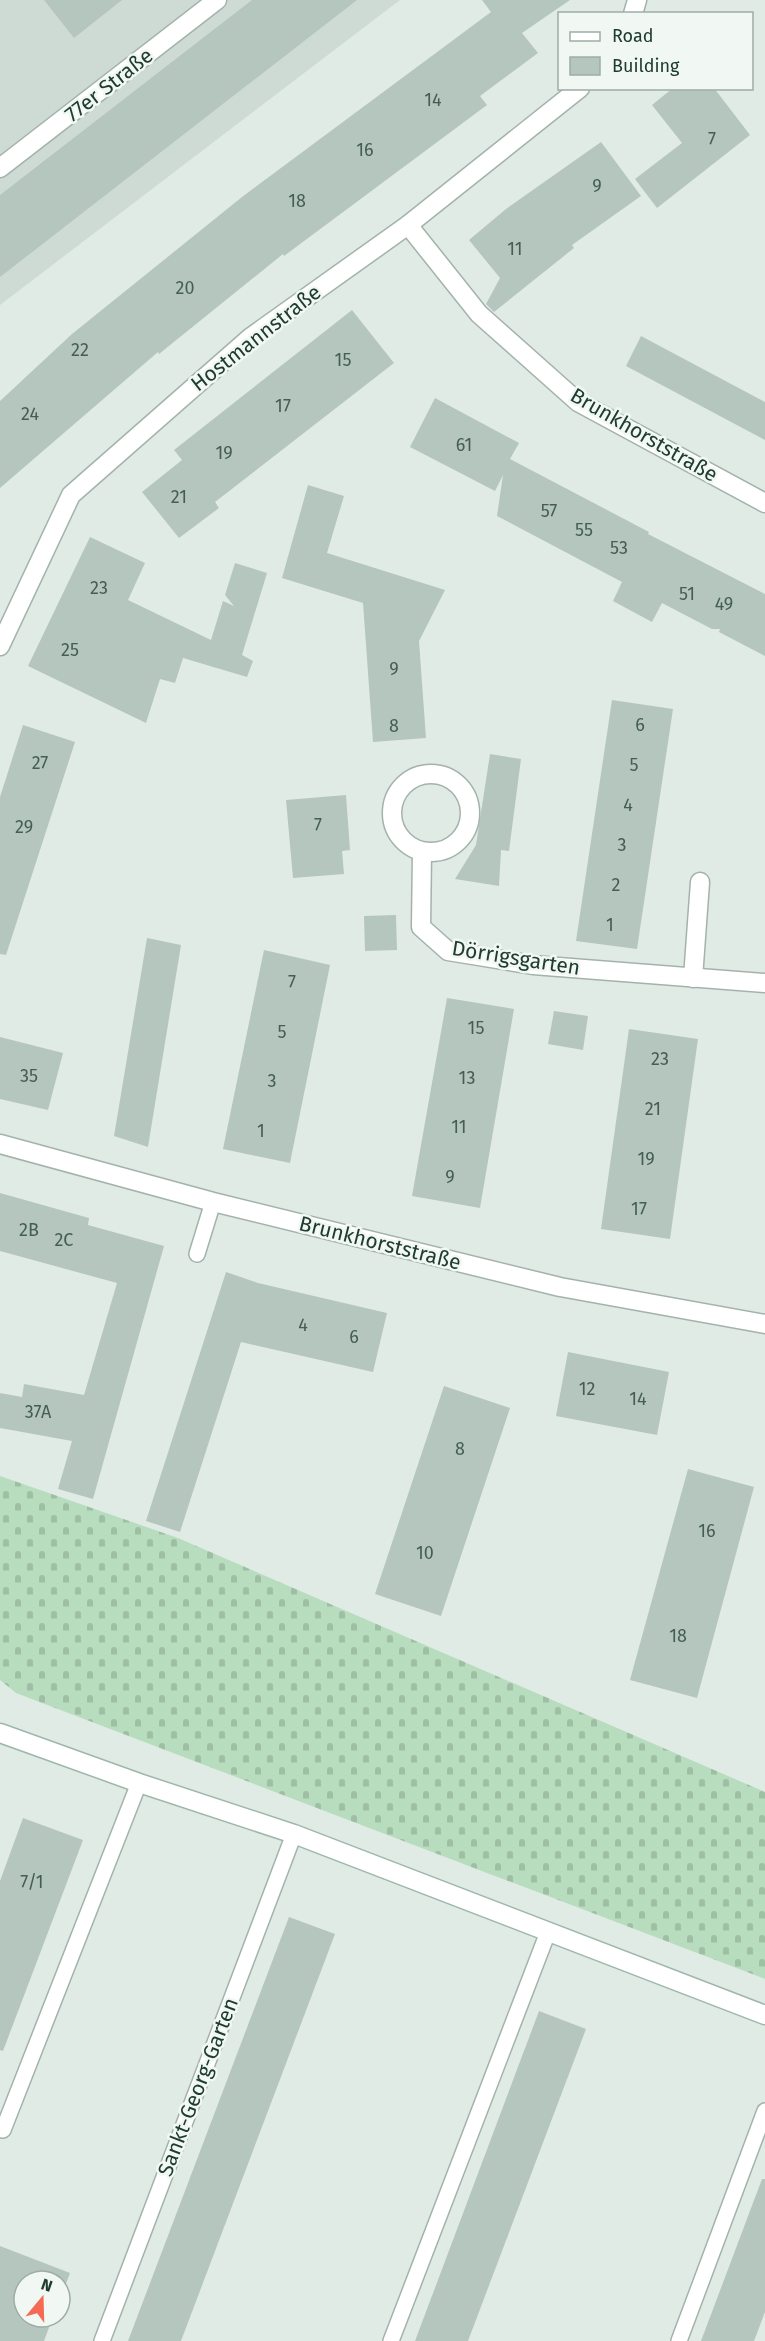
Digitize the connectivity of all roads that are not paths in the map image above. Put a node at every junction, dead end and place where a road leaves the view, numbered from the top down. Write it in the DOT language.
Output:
graph roads {
  1 [pos="217,0"];
  2 [pos="577,90"];
  3 [pos="0,168"];
  4 [pos="408,225"];
  5 [pos="765,503"];
  6 [pos="0,646"];
  7 [pos="422,852"];
  8 [pos="700,882"];
  9 [pos="693,978"];
  10 [pos="765,982"];
  11 [pos="0,1144"];
  12 [pos="213,1202"];
  13 [pos="197,1254"];
  14 [pos="765,1324"];
  15 [pos="0,1733"];
  16 [pos="139,1783"];
  17 [pos="294,1834"];
  18 [pos="548,1932"];
  19 [pos="765,2015"];
  20 [pos="765,2111"];
  21 [pos="3,2130"];
  22 [pos="102,2341"];
  23 [pos="391,2341"];
  24 [pos="679,2341"];
  1 -- 3 [label="street, 77er Straße"];
  2 -- 4 [label="street, Hostmannstraße"];
  4 -- 5 [label="street, Brunkhorststraße"];
  4 -- 6 [label="street, Hostmannstraße"];
  7 -- 7 [label="street"];
  7 -- 9 [label="street, Dörrigsgarten"];
  8 -- 9 [label="street"];
  9 -- 10 [label="street, Dörrigsgarten"];
  11 -- 12 [label="street, Brunkhorststraße"];
  12 -- 13 [label="lane"];
  12 -- 14 [label="street, Brunkhorststraße"];
  15 -- 16 [label="street"];
  16 -- 17 [label="street"];
  16 -- 21 [label="lane"];
  17 -- 18 [label="street"];
  17 -- 22 [label="lane, Sankt-Georg-Garten"];
  18 -- 19 [label="street"];
  18 -- 23 [label="lane"];
  20 -- 24 [label="lane"];
}
